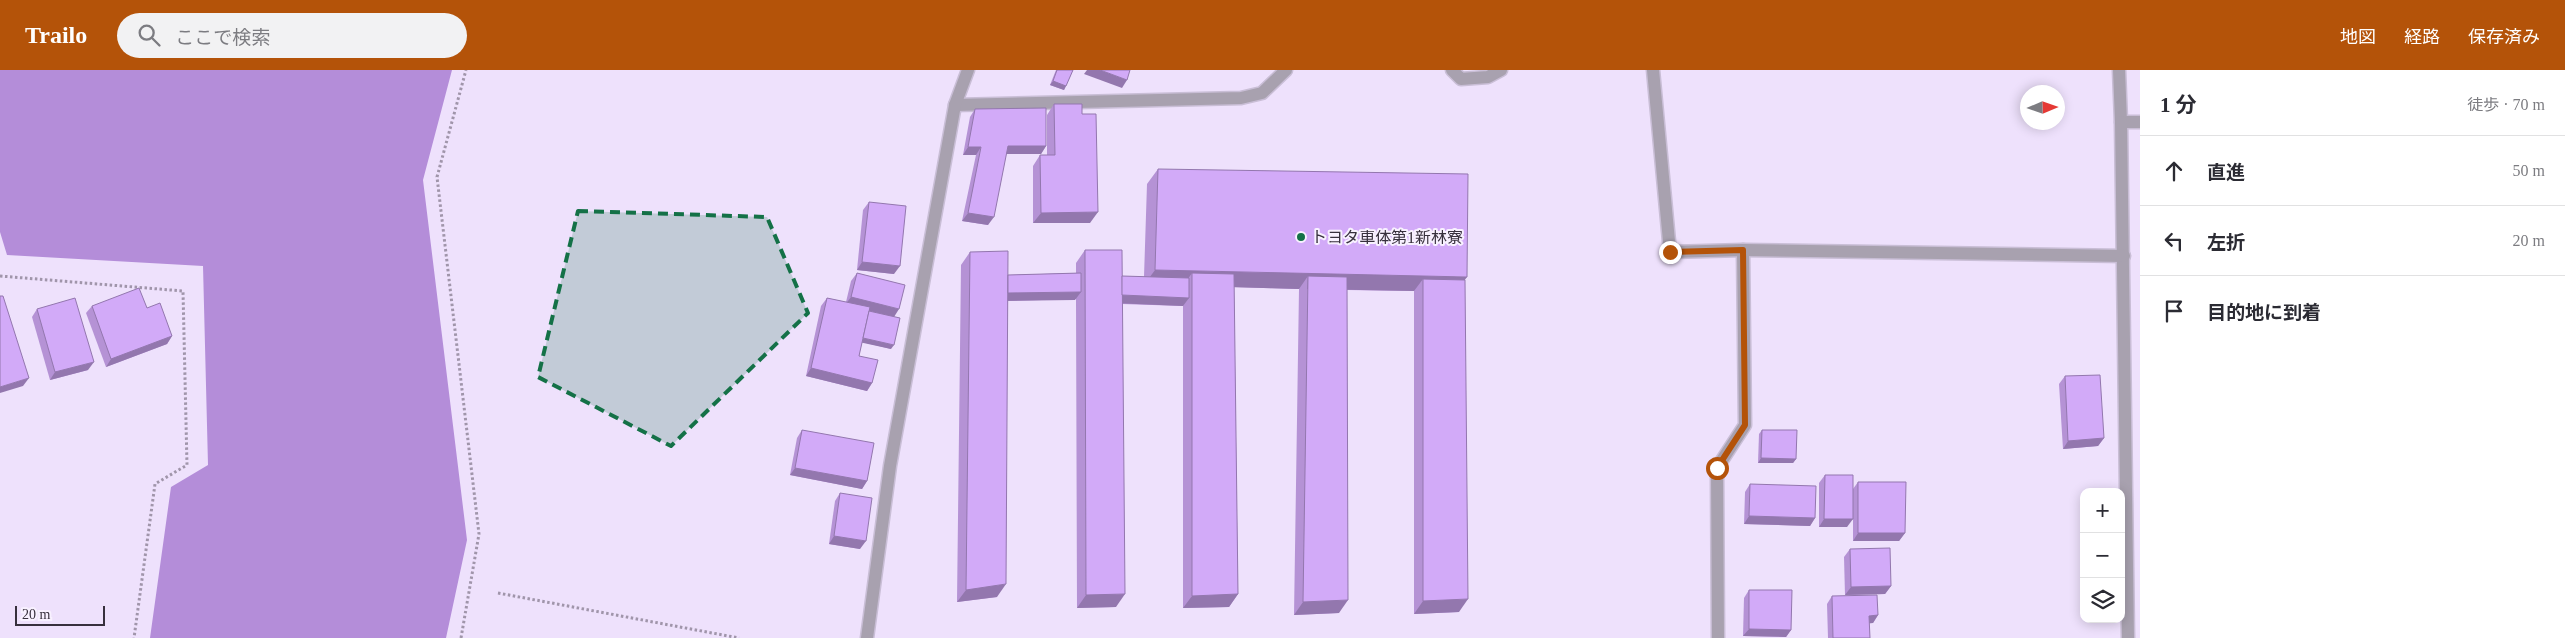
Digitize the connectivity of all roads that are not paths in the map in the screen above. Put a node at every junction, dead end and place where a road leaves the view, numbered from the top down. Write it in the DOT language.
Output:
graph roads {
  1 [pos="968,70"];
  2 [pos="1286,70"];
  3 [pos="1452,70"];
  4 [pos="1501,70"];
  5 [pos="1653,70"];
  6 [pos="2119,70"];
  7 [pos="955,105"];
  8 [pos="2121,122"];
  9 [pos="2140,122"];
  10 [pos="1743,250"];
  11 [pos="2124,256"];
  12 [pos="867,638"];
  13 [pos="1718,638"];
  14 [pos="2128,638"];
  1 -- 7 [label="street"];
  2 -- 7 [label="street"];
  3 -- 4 [label="street"];
  5 -- 10 [label="street"];
  6 -- 8 [label="street"];
  7 -- 12 [label="street"];
  8 -- 9 [label="street"];
  8 -- 11 [label="street"];
  10 -- 11 [label="street"];
  10 -- 13 [label="street"];
  11 -- 14 [label="street"];
}
